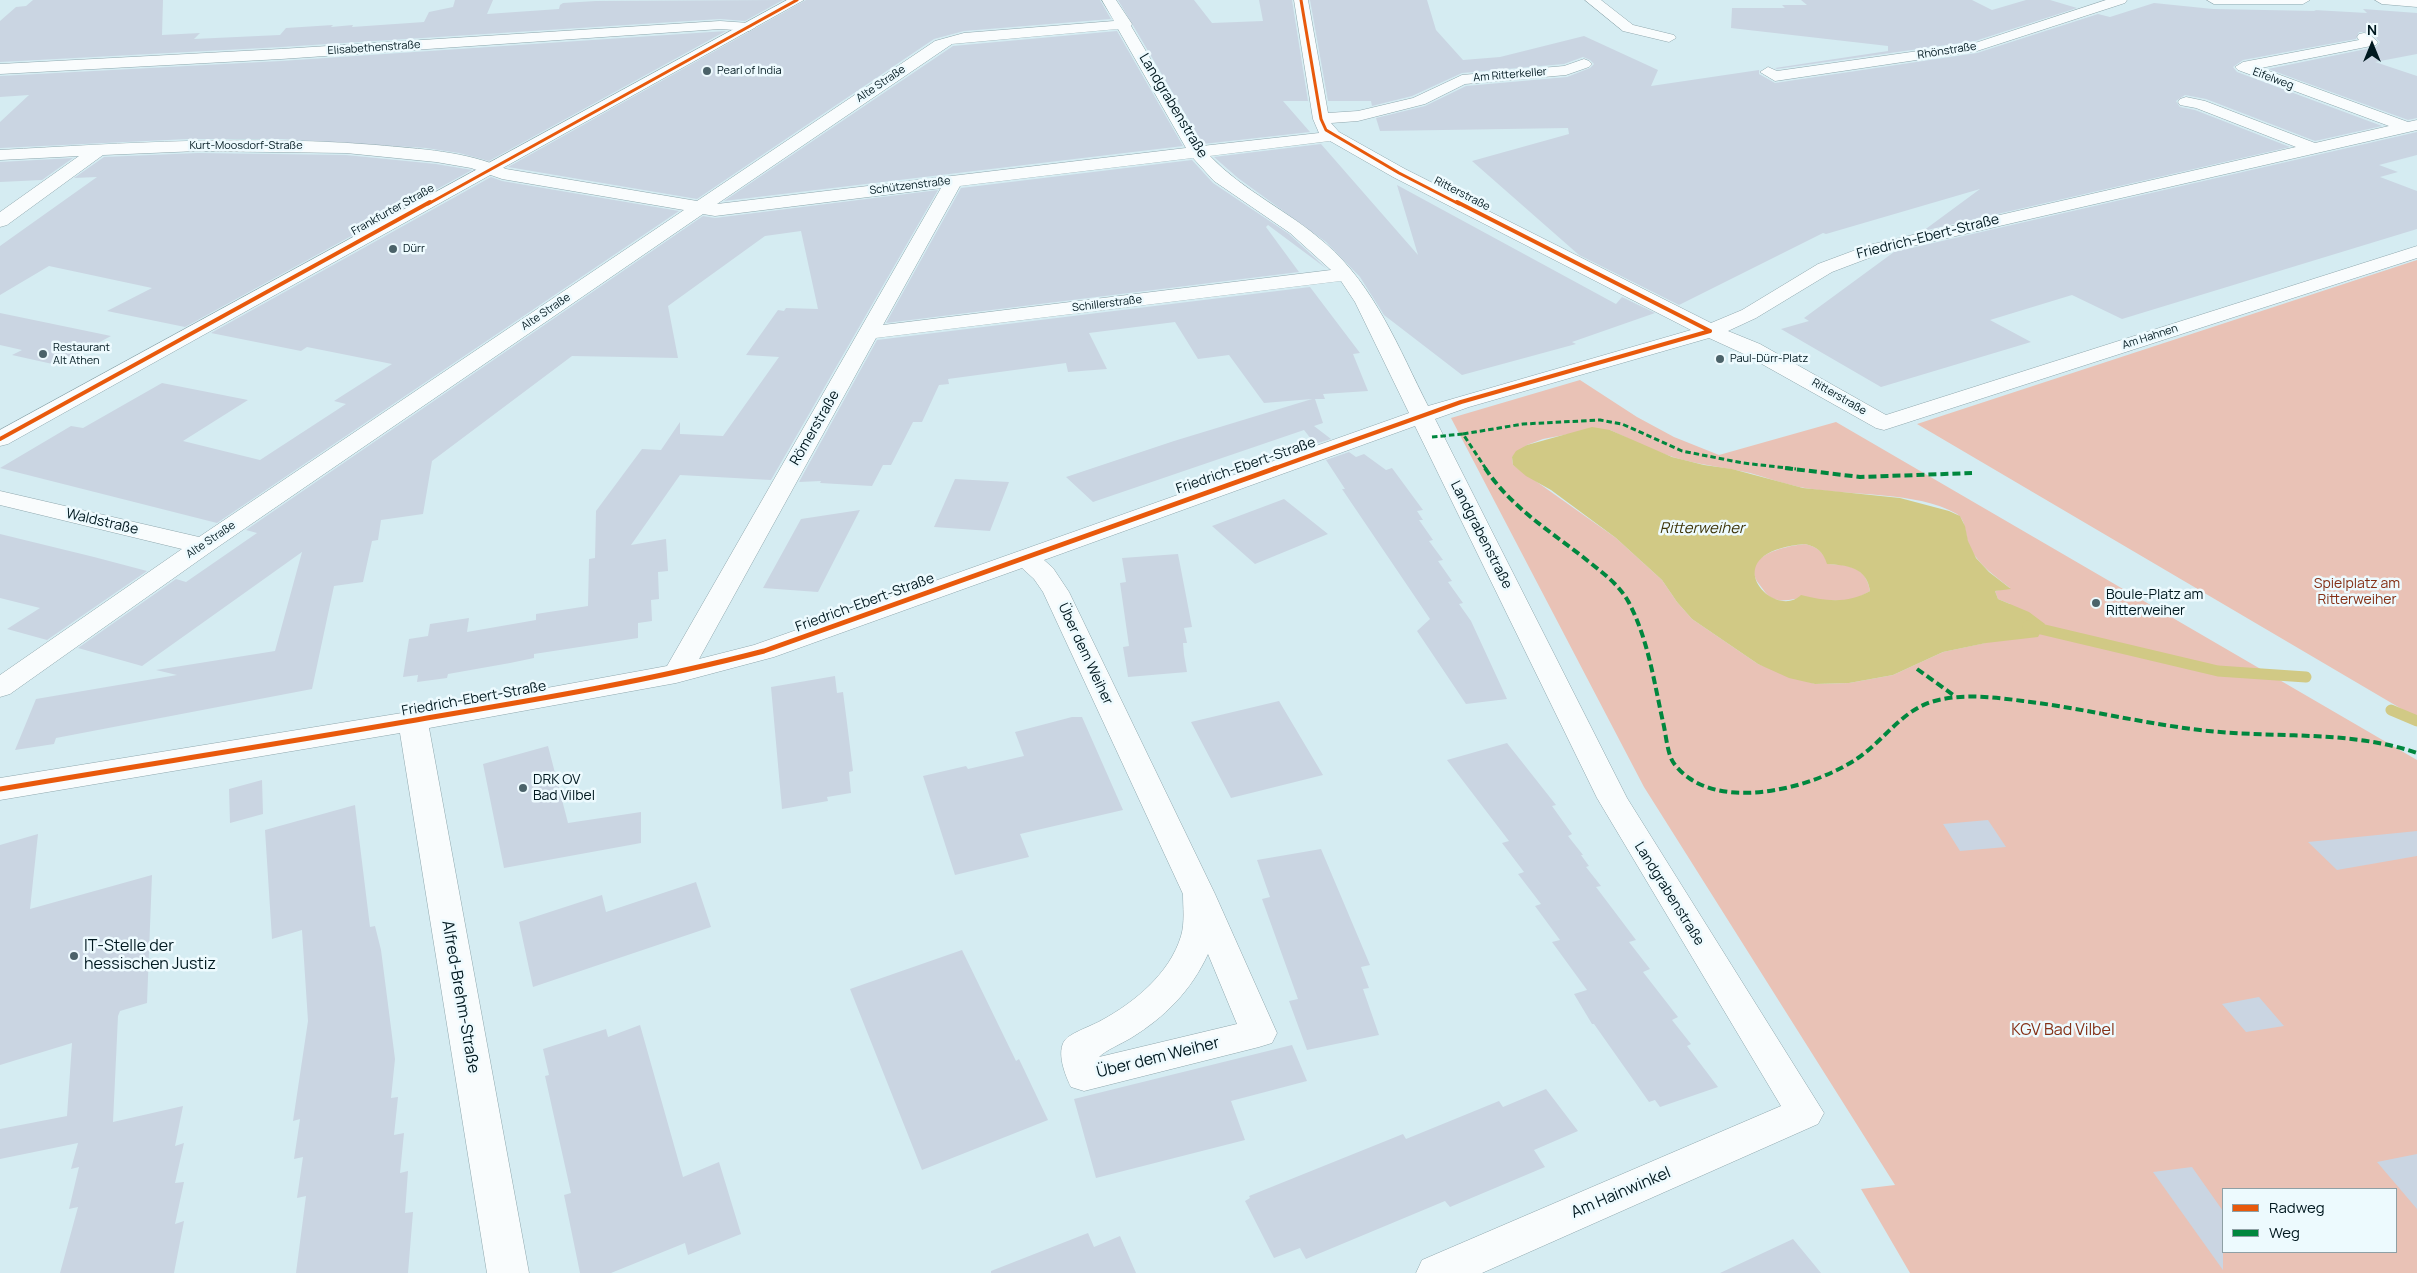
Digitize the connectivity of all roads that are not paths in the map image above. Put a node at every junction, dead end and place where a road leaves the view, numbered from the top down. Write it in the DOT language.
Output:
graph roads {
  1 [pos="797,0"];
  2 [pos="1109,0"];
  3 [pos="1300,0"];
  4 [pos="1592,0"];
  5 [pos="2120,0"];
  6 [pos="2214,0"];
  7 [pos="2303,0"];
  8 [pos="2382,0"];
  9 [pos="2417,3"];
  10 [pos="1124,24"];
  11 [pos="749,27"];
  12 [pos="2364,37"];
  13 [pos="1669,38"];
  14 [pos="1584,64"];
  15 [pos="0,69"];
  16 [pos="1768,72"];
  17 [pos="2186,102"];
  18 [pos="1321,119"];
  19 [pos="2411,128"];
  20 [pos="1333,136"];
  21 [pos="2313,148"];
  22 [pos="98,150"];
  23 [pos="1197,152"];
  24 [pos="0,155"];
  25 [pos="491,168"];
  26 [pos="954,181"];
  27 [pos="700,208"];
  28 [pos="0,221"];
  29 [pos="2417,252"];
  30 [pos="1346,274"];
  31 [pos="1710,332"];
  32 [pos="869,333"];
  33 [pos="1422,416"];
  34 [pos="1884,423"];
  35 [pos="0,439"];
  36 [pos="0,498"];
  37 [pos="203,546"];
  38 [pos="1025,557"];
  39 [pos="676,674"];
  40 [pos="0,688"];
  41 [pos="413,721"];
  42 [pos="0,789"];
  43 [pos="1199,894"];
  44 [pos="1806,1113"];
  45 [pos="508,1273"];
  46 [pos="1437,1273"];
  1 -- 11 [label="street, Frankfurter Straße"];
  2 -- 10 [label="street, Landgrabenstraße"];
  3 -- 18 [label="street, Ritterstraße"];
  4 -- 13 [label="street"];
  5 -- 16 [label="street, Rhönstraße"];
  6 -- 7 [label="street"];
  8 -- 9 [label="street"];
  10 -- 23 [label="street, Landgrabenstraße"];
  10 -- 27 [label="street, Alte Straße"];
  11 -- 15 [label="street, Elisabethenstraße"];
  11 -- 25 [label="street, Frankfurter Straße"];
  12 -- 19 [label="street, Eifelweg"];
  14 -- 18 [label="street, Am Ritterkeller"];
  17 -- 21 [label="street"];
  18 -- 20 [label="street, Ritterstraße"];
  19 -- 21 [label="street, Friedrich-Ebert-Straße"];
  20 -- 23 [label="street, Schützenstraße"];
  20 -- 31 [label="street, Ritterstraße"];
  21 -- 31 [label="street, Friedrich-Ebert-Straße"];
  22 -- 24 [label="street, Kurt-Moosdorf-Straße"];
  22 -- 25 [label="street, Kurt-Moosdorf-Straße"];
  22 -- 28 [label="street"];
  23 -- 26 [label="street, Schützenstraße"];
  23 -- 30 [label="street, Landgrabenstraße"];
  25 -- 27 [label="street, Schützenstraße"];
  25 -- 35 [label="street, Frankfurter Straße"];
  26 -- 27 [label="street, Schützenstraße"];
  26 -- 32 [label="street, Römerstraße"];
  27 -- 37 [label="street, Alte Straße"];
  29 -- 34 [label="street, Am Hahnen"];
  30 -- 32 [label="street, Schillerstraße"];
  30 -- 33 [label="street, Landgrabenstraße"];
  31 -- 33 [label="street, Friedrich-Ebert-Straße"];
  31 -- 34 [label="street, Ritterstraße"];
  32 -- 39 [label="street, Römerstraße"];
  33 -- 38 [label="street, Friedrich-Ebert-Straße"];
  33 -- 44 [label="street, Landgrabenstraße"];
  36 -- 37 [label="street, Waldstraße"];
  37 -- 40 [label="street, Alte Straße"];
  38 -- 39 [label="street, Friedrich-Ebert-Straße"];
  38 -- 43 [label="street, Über dem Weiher"];
  39 -- 41 [label="street, Friedrich-Ebert-Straße"];
  41 -- 42 [label="street, Friedrich-Ebert-Straße"];
  41 -- 45 [label="street, Alfred-Brehm-Straße"];
  43 -- 43 [label="street, Über dem Weiher"];
  44 -- 46 [label="street, Am Hainwinkel"];
}
